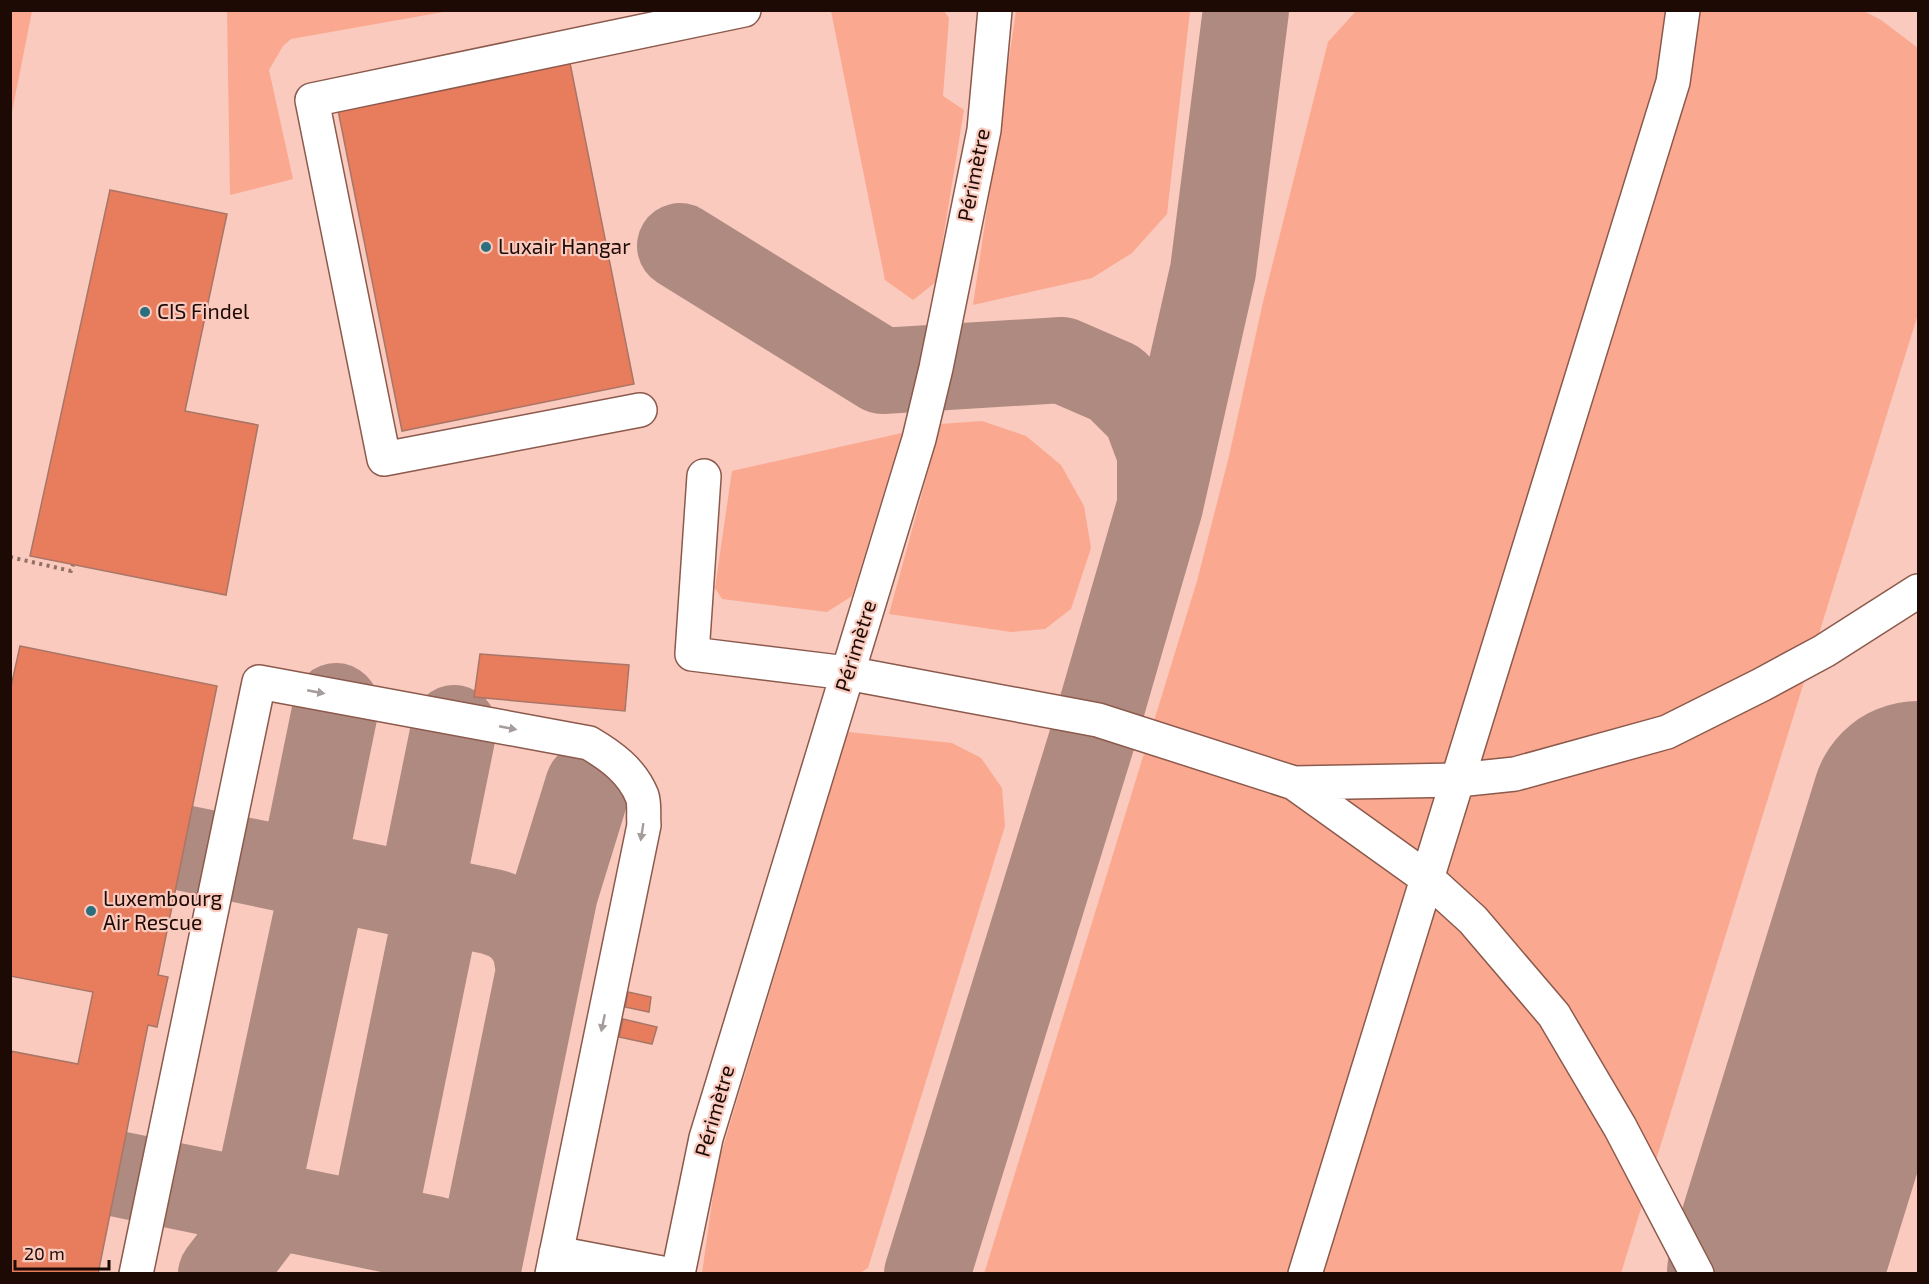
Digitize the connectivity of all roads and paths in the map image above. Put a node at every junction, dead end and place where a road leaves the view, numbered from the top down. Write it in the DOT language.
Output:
graph roads {
  1 [pos="744,10"];
  2 [pos="995,10"];
  3 [pos="1683,10"];
  4 [pos="691,16"];
  5 [pos="640,410"];
  6 [pos="704,476"];
  7 [pos="10,557"];
  8 [pos="73,565"];
  9 [pos="1918,591"];
  10 [pos="847,673"];
  11 [pos="1458,780"];
  12 [pos="1294,783"];
  13 [pos="1428,879"];
  14 [pos="554,1264"];
  15 [pos="136,1274"];
  16 [pos="667,1274"];
  17 [pos="678,1274"];
  18 [pos="1305,1274"];
  19 [pos="1696,1274"];
  1 -- 4 [label="lane"];
  2 -- 10 [label="lane, Périmètre"];
  3 -- 11 [label="lane"];
  4 -- 5 [label="lane"];
  6 -- 10 [label="lane"];
  7 -- 8 [label="path"];
  9 -- 11 [label="lane"];
  10 -- 12 [label="lane"];
  10 -- 17 [label="lane, Périmètre"];
  11 -- 12 [label="lane"];
  11 -- 13 [label="lane"];
  12 -- 13 [label="lane"];
  13 -- 18 [label="lane"];
  13 -- 19 [label="lane"];
  15 -- 14 [label="lane, one-way"];
  14 -- 16 [label="lane"];
}
